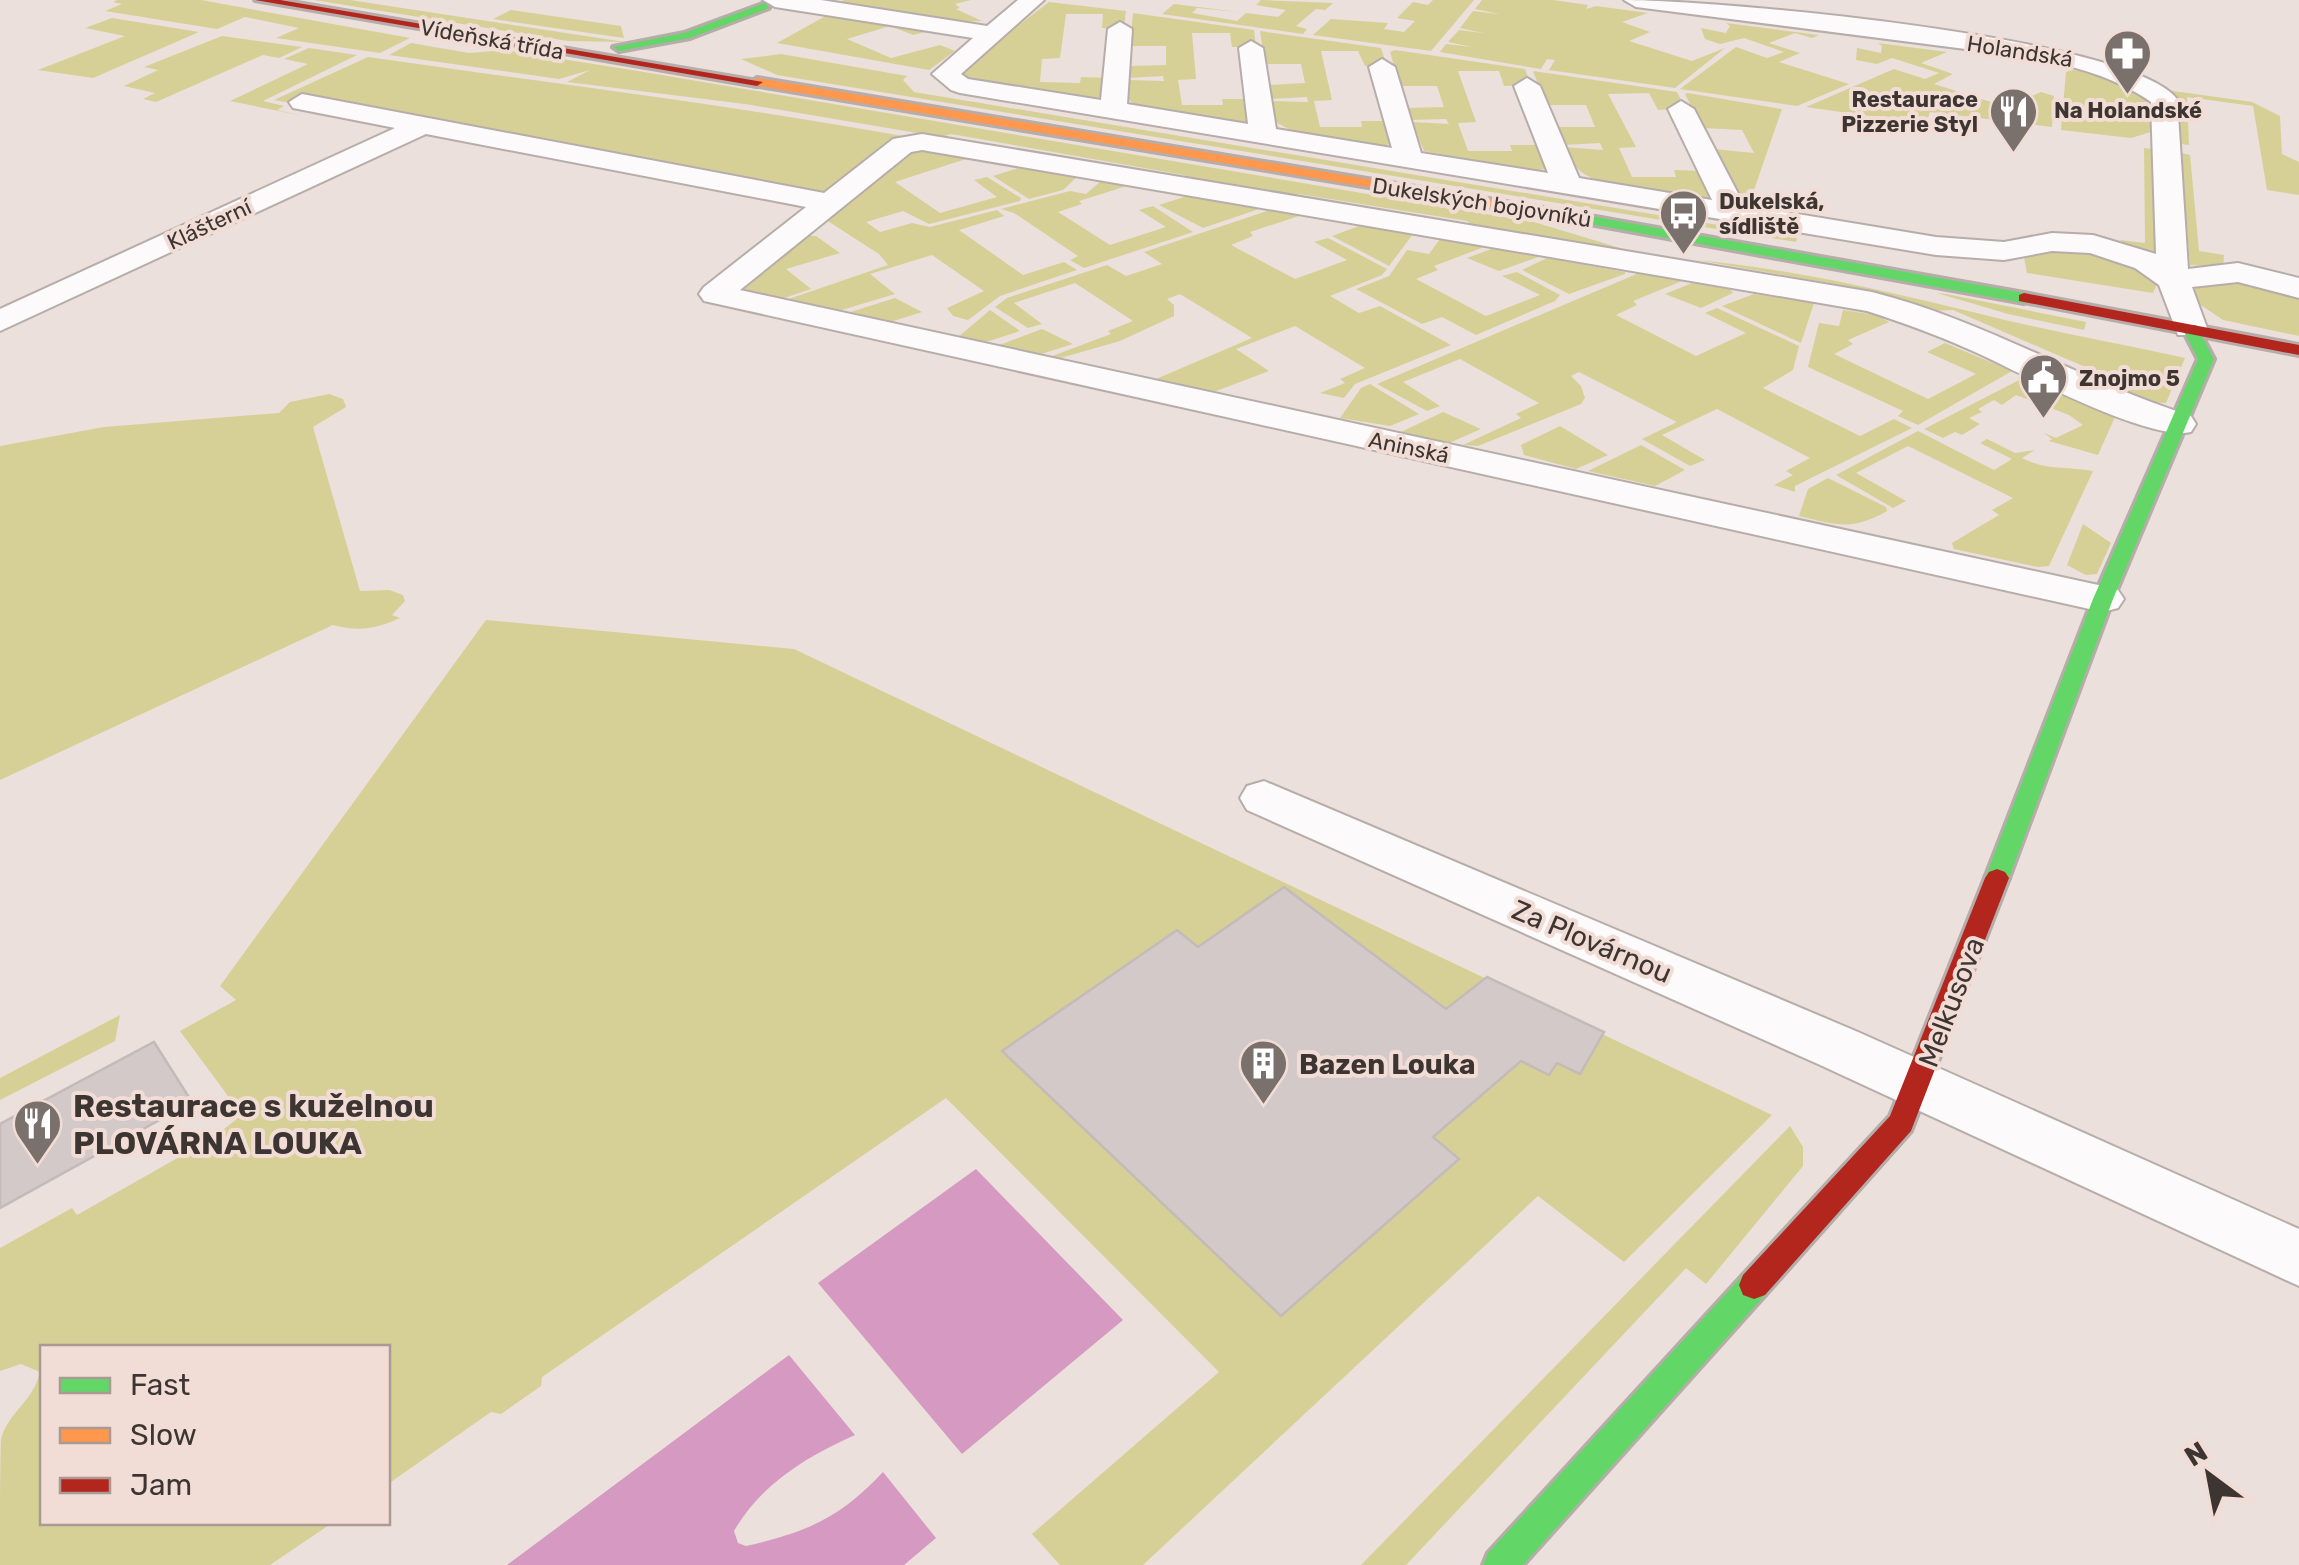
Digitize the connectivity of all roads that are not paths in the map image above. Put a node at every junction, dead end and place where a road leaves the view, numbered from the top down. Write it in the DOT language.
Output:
graph roads {
  1 [pos="260,0"];
  2 [pos="1032,0"];
  3 [pos="1636,0"];
  4 [pos="772,2"];
  5 [pos="1744,7"];
  6 [pos="1120,29"];
  7 [pos="988,33"];
  8 [pos="727,43"];
  9 [pos="536,46"];
  10 [pos="1251,48"];
  11 [pos="1382,67"];
  12 [pos="664,68"];
  13 [pos="1526,86"];
  14 [pos="791,88"];
  15 [pos="302,102"];
  16 [pos="1681,109"];
  17 [pos="1113,110"];
  18 [pos="418,126"];
  19 [pos="1262,135"];
  20 [pos="1408,159"];
  21 [pos="1568,185"];
  22 [pos="830,203"];
  23 [pos="1733,212"];
  24 [pos="2173,280"];
  25 [pos="2299,288"];
  26 [pos="715,294"];
  27 [pos="0,320"];
  28 [pos="2190,328"];
  29 [pos="2299,350"];
  30 [pos="2178,424"];
  31 [pos="2103,599"];
  32 [pos="1264,798"];
  33 [pos="1920,1085"];
  34 [pos="2299,1258"];
  35 [pos="1500,1565"];
  1 -- 9 [label="main road, Vídeňská třída"];
  2 -- 7 [label="street"];
  3 -- 5 [label="street, Holandská"];
  4 -- 7 [label="street"];
  4 -- 8 [label="main road"];
  4 -- 9 [label="main road"];
  4 -- 12 [label="main road"];
  5 -- 24 [label="street, Holandská"];
  6 -- 17 [label="street"];
  7 -- 17 [label="street, Dukelských bojovníků"];
  8 -- 12 [label="main road"];
  8 -- 14 [label="main road"];
  9 -- 12 [label="main road, Vídeňská třída"];
  10 -- 19 [label="street"];
  11 -- 20 [label="street, Dukelských bojovníků"];
  12 -- 14 [label="main road, Dukelských bojovníků"];
  13 -- 21 [label="street, Dukelských bojovníků"];
  14 -- 28 [label="main road, Dukelských bojovníků"];
  15 -- 18 [label="street"];
  16 -- 23 [label="street"];
  17 -- 19 [label="street, Dukelských bojovníků"];
  18 -- 22 [label="street"];
  18 -- 27 [label="street, Klášterní"];
  19 -- 20 [label="street, Dukelských bojovníků"];
  20 -- 21 [label="street, Dukelských bojovníků"];
  21 -- 23 [label="street, Dukelských bojovníků"];
  22 -- 26 [label="street, Dukelských bojovníků"];
  22 -- 30 [label="street, Dukelských bojovníků"];
  23 -- 24 [label="street, Dukelských bojovníků"];
  24 -- 25 [label="street"];
  24 -- 28 [label="street, Holandská"];
  26 -- 31 [label="street, Aninská"];
  28 -- 29 [label="main road, Dukelských bojovníků"];
  28 -- 30 [label="main road, Melkusova"];
  30 -- 31 [label="main road, Melkusova"];
  31 -- 33 [label="main road, Melkusova"];
  32 -- 33 [label="street, Za Plovárnou"];
  33 -- 34 [label="street, Za Plovárnou"];
  33 -- 35 [label="main road, Melkusova"];
}
